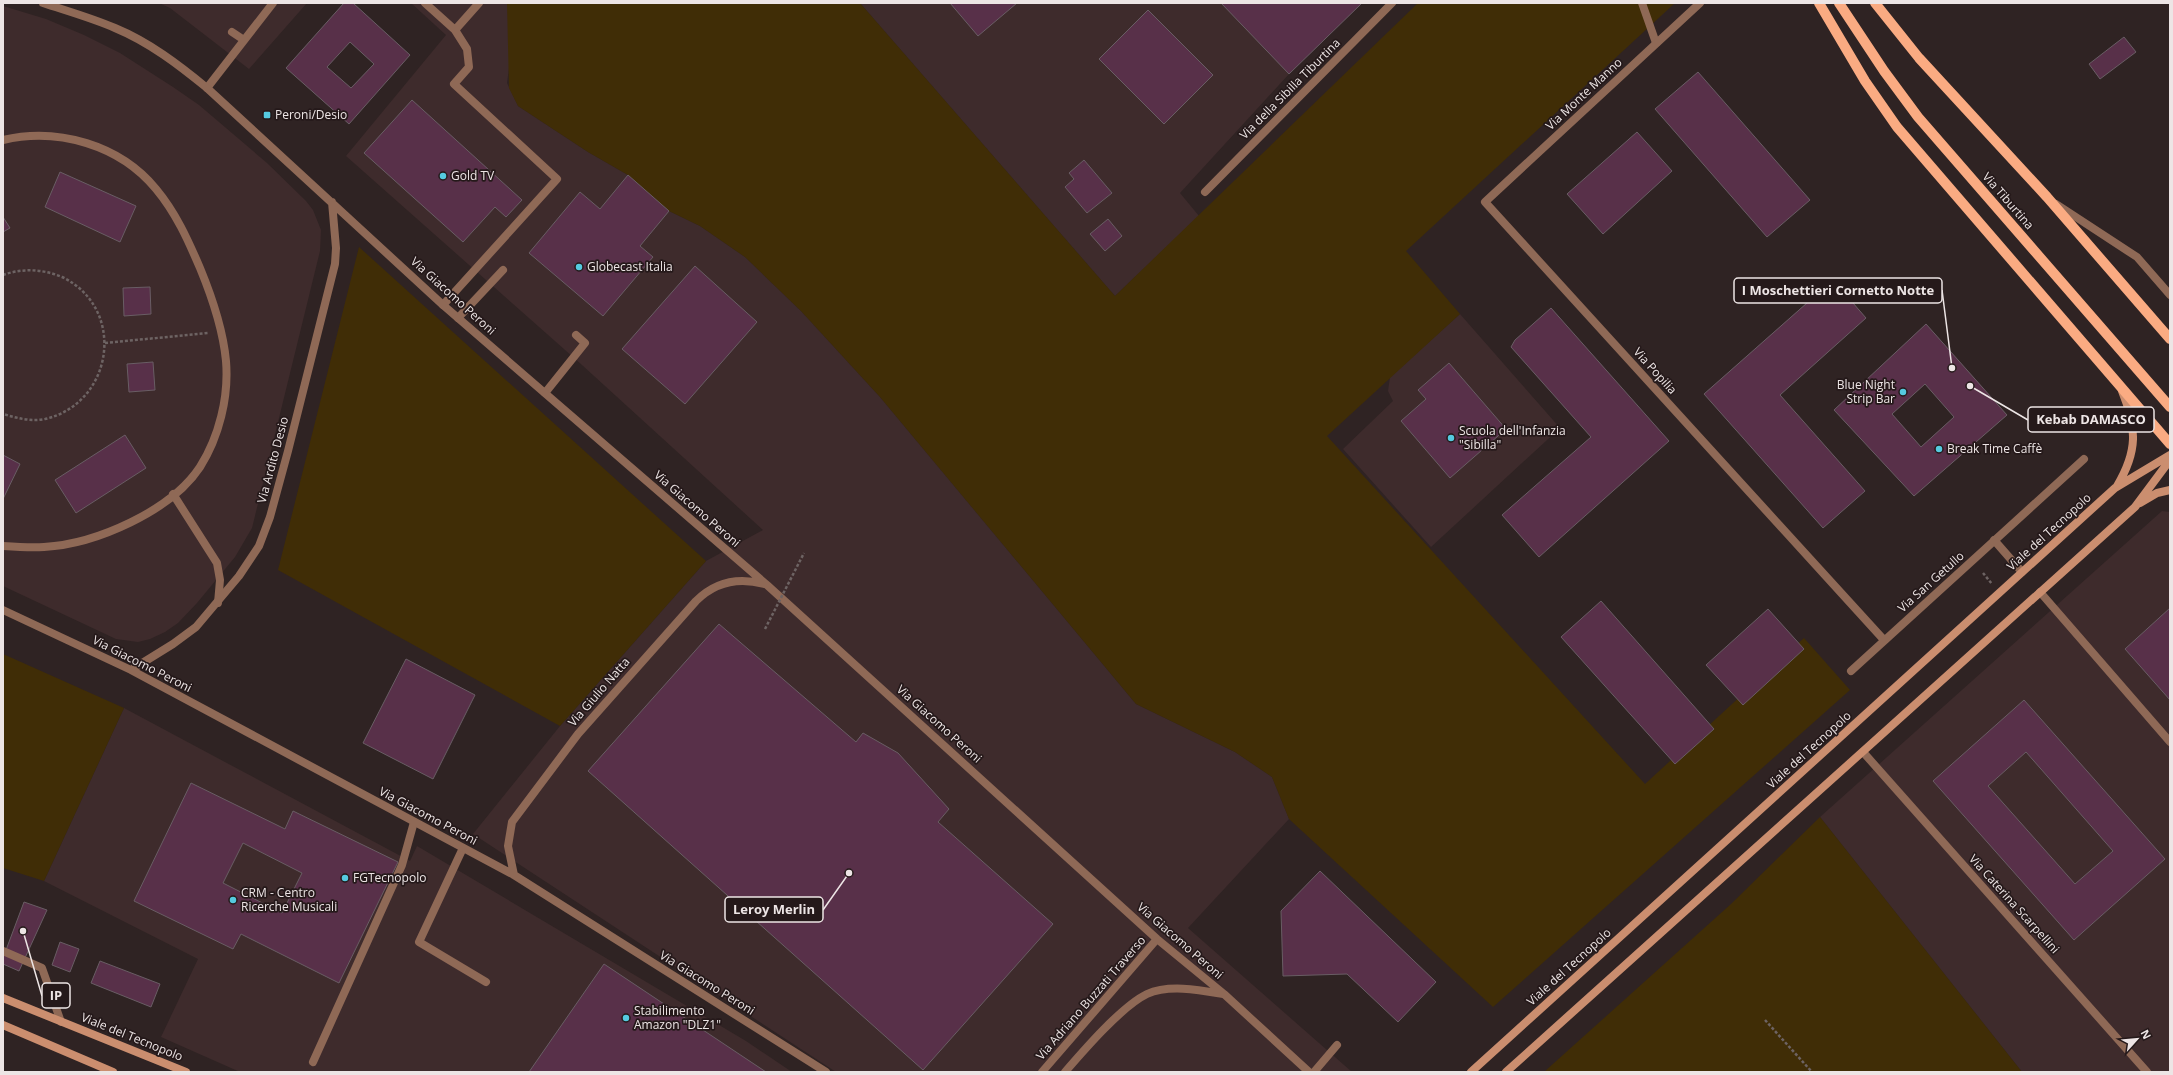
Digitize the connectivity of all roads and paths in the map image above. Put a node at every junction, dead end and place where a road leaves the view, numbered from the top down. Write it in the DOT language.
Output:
graph roads {
  1 [pos="43,3"];
  2 [pos="425,3"];
  3 [pos="479,3"];
  4 [pos="1392,3"];
  5 [pos="1642,3"];
  6 [pos="1700,3"];
  7 [pos="1819,3"];
  8 [pos="1839,3"];
  9 [pos="1875,3"];
  10 [pos="271,4"];
  11 [pos="456,30"];
  12 [pos="232,32"];
  13 [pos="244,40"];
  14 [pos="1656,42"];
  15 [pos="207,88"];
  16 [pos="3,140"];
  17 [pos="1205,192"];
  18 [pos="2047,198"];
  19 [pos="332,202"];
  20 [pos="1485,202"];
  21 [pos="503,270"];
  22 [pos="3,275"];
  23 [pos="2170,295"];
  24 [pos="443,305"];
  25 [pos="458,318"];
  26 [pos="220,331"];
  27 [pos="576,335"];
  28 [pos="2170,339"];
  29 [pos="106,343"];
  30 [pos="2122,390"];
  31 [pos="545,393"];
  32 [pos="2170,407"];
  33 [pos="3,414"];
  34 [pos="2170,444"];
  35 [pos="2170,455"];
  36 [pos="2084,459"];
  37 [pos="2170,460"];
  38 [pos="2115,488"];
  39 [pos="2170,490"];
  40 [pos="173,494"];
  41 [pos="2135,507"];
  42 [pos="1994,540"];
  43 [pos="3,546"];
  44 [pos="804,553"];
  45 [pos="2022,572"];
  46 [pos="1983,574"];
  47 [pos="767,585"];
  48 [pos="1993,585"];
  49 [pos="2040,592"];
  50 [pos="218,603"];
  51 [pos="3,610"];
  52 [pos="765,630"];
  53 [pos="1884,640"];
  54 [pos="131,670"];
  55 [pos="1850,671"];
  56 [pos="2170,742"];
  57 [pos="1863,752"];
  58 [pos="414,822"];
  59 [pos="463,848"];
  60 [pos="514,875"];
  61 [pos="1157,939"];
  62 [pos="3,951"];
  63 [pos="486,982"];
  64 [pos="1224,994"];
  65 [pos="3,998"];
  66 [pos="1765,1020"];
  67 [pos="61,1022"];
  68 [pos="3,1025"];
  69 [pos="1337,1045"];
  70 [pos="313,1062"];
  71 [pos="113,1072"];
  72 [pos="186,1072"];
  73 [pos="826,1072"];
  74 [pos="1042,1072"];
  75 [pos="1065,1072"];
  76 [pos="1309,1072"];
  77 [pos="1314,1072"];
  78 [pos="1471,1072"];
  79 [pos="1506,1072"];
  80 [pos="1812,1072"];
  81 [pos="2147,1072"];
  1 -- 15 [label="street, Via Giacomo Peroni"];
  2 -- 11 [label="street"];
  3 -- 11 [label="street"];
  4 -- 17 [label="street, Via della Sibilla Tiburtina"];
  5 -- 14 [label="street"];
  6 -- 14 [label="street, Via Monte Manno"];
  7 -- 30 [label="main road"];
  8 -- 32 [label="main road, Via Tiburtina"];
  9 -- 18 [label="main road"];
  10 -- 13 [label="street"];
  11 -- 24 [label="street"];
  12 -- 13 [label="street"];
  13 -- 15 [label="street"];
  14 -- 20 [label="street, Via Monte Manno"];
  15 -- 19 [label="street, Via Giacomo Peroni"];
  16 -- 26 [label="street"];
  18 -- 23 [label="street"];
  18 -- 28 [label="main road"];
  19 -- 24 [label="street, Via Giacomo Peroni"];
  19 -- 50 [label="street, Via Ardito Desio"];
  20 -- 53 [label="street, Via Popilia"];
  21 -- 25 [label="street"];
  22 -- 29 [label="path"];
  24 -- 25 [label="street, Via Giacomo Peroni"];
  25 -- 31 [label="street, Via Giacomo Peroni"];
  26 -- 29 [label="path"];
  26 -- 40 [label="street"];
  27 -- 31 [label="street"];
  29 -- 33 [label="path"];
  30 -- 34 [label="main road"];
  30 -- 38 [label="main road"];
  31 -- 47 [label="street, Via Giacomo Peroni"];
  35 -- 38 [label="main road, Viale del Tecnopolo"];
  36 -- 42 [label="street, Via San Getullo"];
  37 -- 41 [label="main road"];
  38 -- 45 [label="main road, Viale del Tecnopolo"];
  39 -- 41 [label="main road"];
  40 -- 43 [label="street"];
  40 -- 50 [label="street"];
  41 -- 49 [label="main road"];
  42 -- 45 [label="street"];
  42 -- 53 [label="street, Via San Getullo"];
  44 -- 52 [label="path, bridge"];
  45 -- 78 [label="main road, Viale del Tecnopolo"];
  46 -- 48 [label="path"];
  47 -- 60 [label="street, Via Giulio Natta"];
  47 -- 61 [label="street, Via Giacomo Peroni"];
  49 -- 56 [label="street"];
  49 -- 57 [label="main road"];
  50 -- 54 [label="street, Via Ardito Desio"];
  51 -- 54 [label="street, Via Giacomo Peroni"];
  53 -- 55 [label="street, Via San Getullo"];
  54 -- 58 [label="street, Via Giacomo Peroni"];
  57 -- 79 [label="main road"];
  57 -- 81 [label="street, Via Caterina Scarpellini"];
  58 -- 59 [label="street, Via Giacomo Peroni"];
  58 -- 70 [label="street"];
  59 -- 60 [label="street, Via Giacomo Peroni"];
  59 -- 63 [label="street"];
  60 -- 73 [label="street, Via Giacomo Peroni"];
  61 -- 64 [label="street, Via Giacomo Peroni"];
  61 -- 74 [label="street, Via Adriano Buzzati Traverso"];
  62 -- 67 [label="street"];
  64 -- 75 [label="street"];
  64 -- 76 [label="street, Via Giacomo Peroni"];
  65 -- 67 [label="main road, Viale del Tecnopolo"];
  66 -- 80 [label="path"];
  67 -- 72 [label="main road, Viale del Tecnopolo"];
  68 -- 71 [label="main road"];
  69 -- 77 [label="street"];
}
